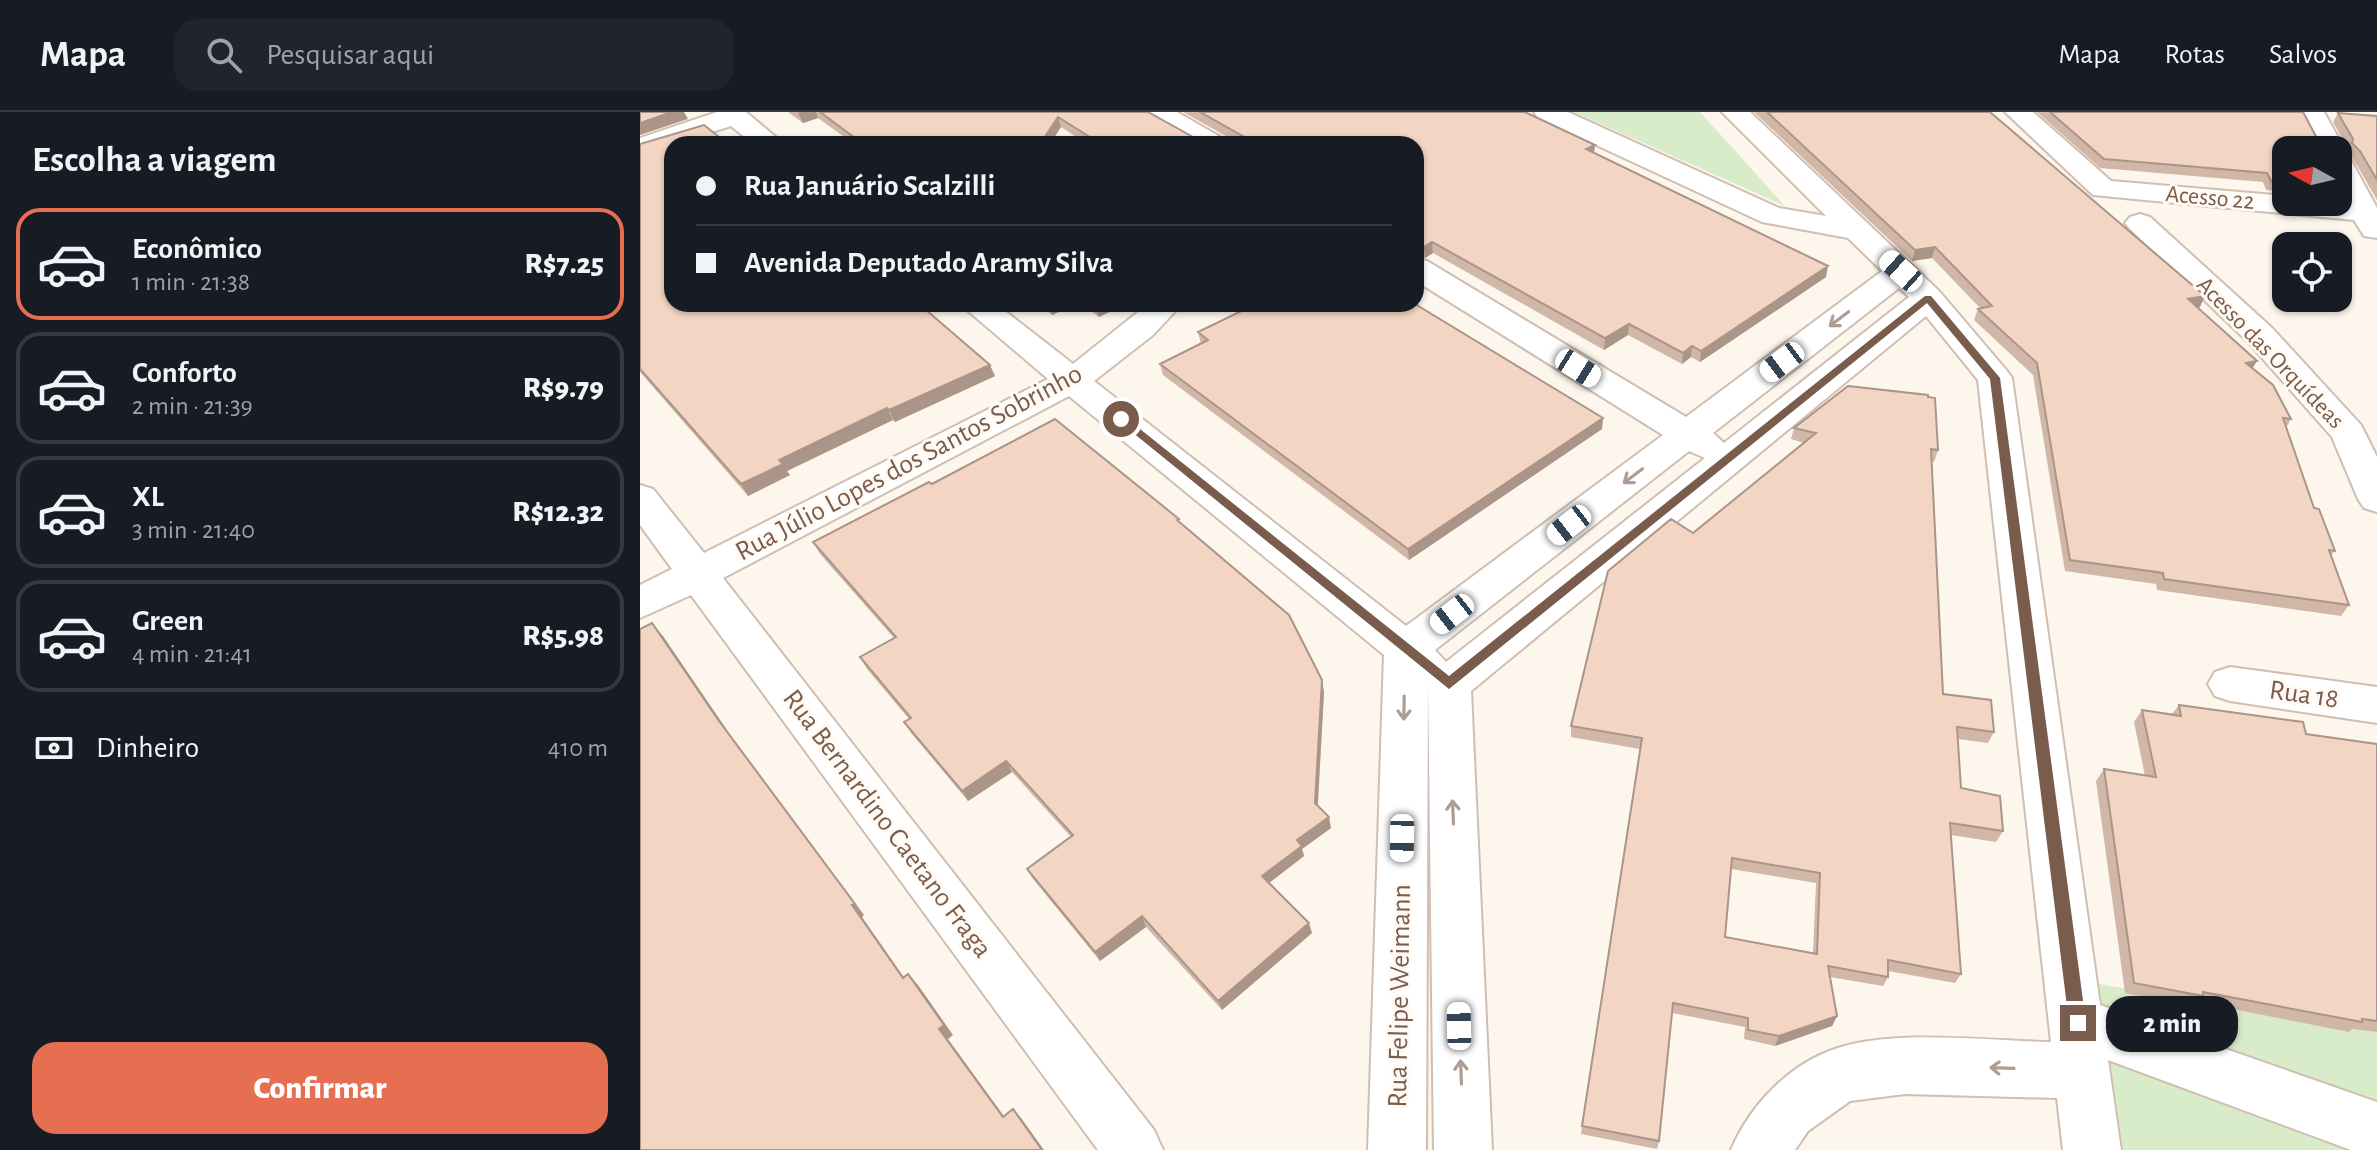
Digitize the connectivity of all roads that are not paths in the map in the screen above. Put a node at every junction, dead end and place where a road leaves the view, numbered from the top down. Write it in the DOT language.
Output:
graph roads {
  1 [pos="1158,112"];
  2 [pos="1547,112"];
  3 [pos="1735,112"];
  4 [pos="2018,112"];
  5 [pos="2311,112"];
  6 [pos="732,114"];
  7 [pos="671,136"];
  8 [pos="760,136"];
  9 [pos="1198,136"];
  10 [pos="2324,136"];
  11 [pos="664,138"];
  12 [pos="640,147"];
  13 [pos="2352,188"];
  14 [pos="2140,223"];
  15 [pos="2371,223"];
  16 [pos="1856,230"];
  17 [pos="1424,273"];
  18 [pos="1915,285"];
  19 [pos="986,312"];
  20 [pos="1158,312"];
  21 [pos="1074,380"];
  22 [pos="1687,435"];
  23 [pos="1728,458"];
  24 [pos="2375,488"];
  25 [pos="640,498"];
  26 [pos="699,575"];
  27 [pos="640,603"];
  28 [pos="1405,650"];
  29 [pos="1449,684"];
  30 [pos="2230,684"];
  31 [pos="2377,705"];
  32 [pos="2079,1047"];
  33 [pos="2377,1131"];
  34 [pos="1134,1150"];
  35 [pos="1397,1150"];
  36 [pos="1463,1150"];
  37 [pos="1760,1150"];
  38 [pos="2092,1150"];
  1 -- 9 [label="street"];
  2 -- 16 [label="street"];
  3 -- 16 [label="street"];
  4 -- 15 [label="street, Acesso 22"];
  5 -- 10 [label="street"];
  6 -- 7 [label="street"];
  6 -- 8 [label="street"];
  11 -- 12 [label="street"];
  13 -- 15 [label="street"];
  14 -- 24 [label="street, Acesso das Orquídeas"];
  16 -- 18 [label="street"];
  17 -- 22 [label="street"];
  18 -- 22 [label="street, one-way"];
  18 -- 23 [label="street"];
  18 -- 32 [label="street"];
  19 -- 21 [label="street"];
  20 -- 21 [label="street, Rua Júlio Lopes dos Santos Sobrinho"];
  21 -- 26 [label="street, Rua Júlio Lopes dos Santos Sobrinho"];
  21 -- 28 [label="street"];
  22 -- 23 [label="street"];
  22 -- 28 [label="street, one-way"];
  23 -- 29 [label="street"];
  25 -- 26 [label="street, Rua Bernardino Caetano Fraga"];
  26 -- 27 [label="street, Rua Júlio Lopes dos Santos Sobrinho"];
  26 -- 34 [label="street, Rua Bernardino Caetano Fraga"];
  28 -- 29 [label="street"];
  28 -- 35 [label="street, Rua Felipe Weimann, one-way"];
  36 -- 29 [label="street, Rua Felipe Weimann, one-way"];
  30 -- 31 [label="street, Rua 18"];
  32 -- 33 [label="street"];
  32 -- 37 [label="street, one-way"];
  32 -- 38 [label="street"];
}
